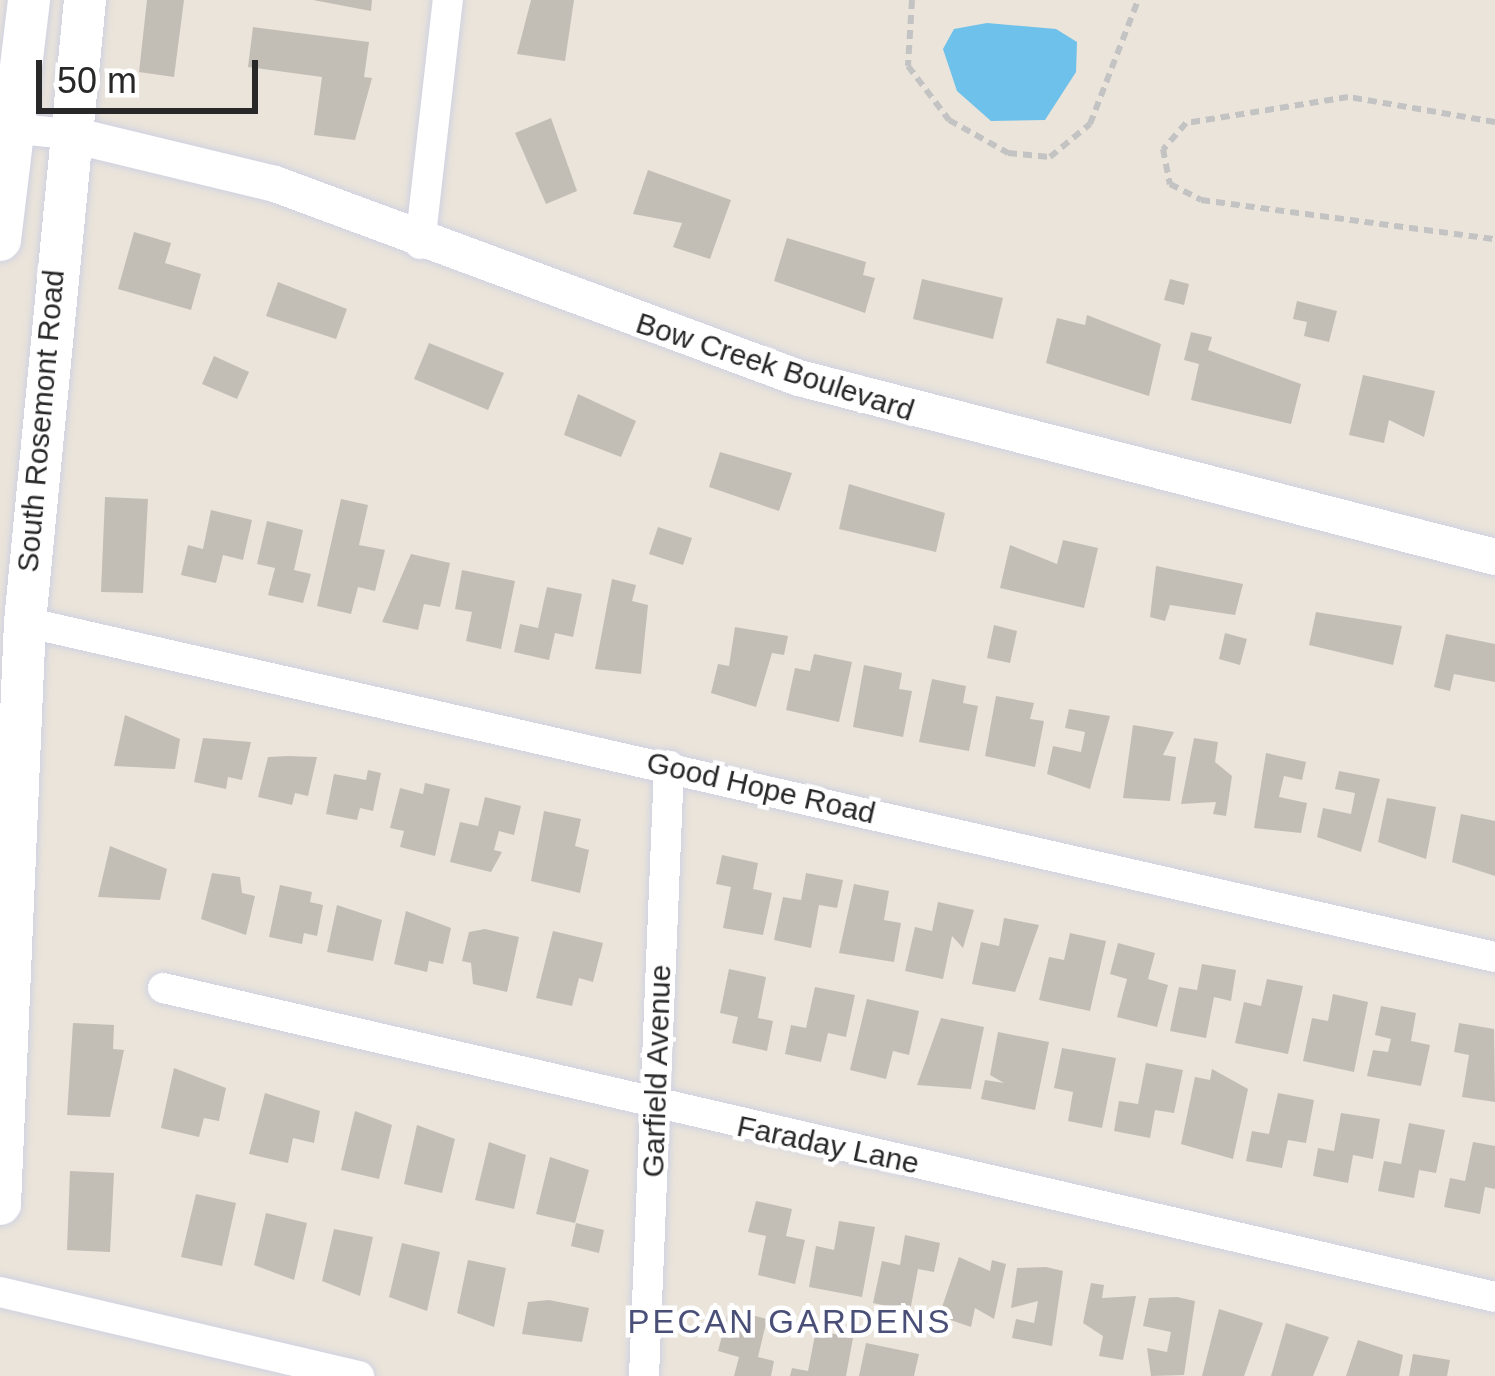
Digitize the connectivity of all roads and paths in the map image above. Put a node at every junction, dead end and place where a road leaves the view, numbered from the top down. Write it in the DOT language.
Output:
graph roads {
  1 [pos="29,0"];
  2 [pos="85,0"];
  3 [pos="448,0"];
  4 [pos="912,0"];
  5 [pos="1138,0"];
  6 [pos="1495,122"];
  7 [pos="6,128"];
  8 [pos="68,134"];
  9 [pos="1495,238"];
  10 [pos="0,240"];
  11 [pos="420,244"];
  12 [pos="1495,557"];
  13 [pos="26,622"];
  14 [pos="669,766"];
  15 [pos="1495,957"];
  16 [pos="163,988"];
  17 [pos="656,1107"];
  18 [pos="0,1204"];
  19 [pos="0,1292"];
  20 [pos="1495,1297"];
  21 [pos="359,1376"];
  22 [pos="644,1376"];
  1 -- 7 [label="main road"];
  2 -- 8 [label="main road, South Rosemont Road"];
  3 -- 11 [label="street"];
  4 -- 5 [label="path"];
  6 -- 9 [label="path"];
  7 -- 8 [label="street"];
  7 -- 10 [label="main road"];
  8 -- 11 [label="street, Bow Creek Boulevard"];
  8 -- 13 [label="main road, South Rosemont Road"];
  11 -- 12 [label="street, Bow Creek Boulevard"];
  13 -- 14 [label="street, Good Hope Road"];
  13 -- 18 [label="main road, South Rosemont Road"];
  14 -- 15 [label="street, Good Hope Road"];
  14 -- 17 [label="street, Garfield Avenue"];
  16 -- 17 [label="street, Faraday Lane"];
  17 -- 20 [label="street, Faraday Lane"];
  17 -- 22 [label="street, Garfield Avenue"];
  19 -- 21 [label="street"];
}
